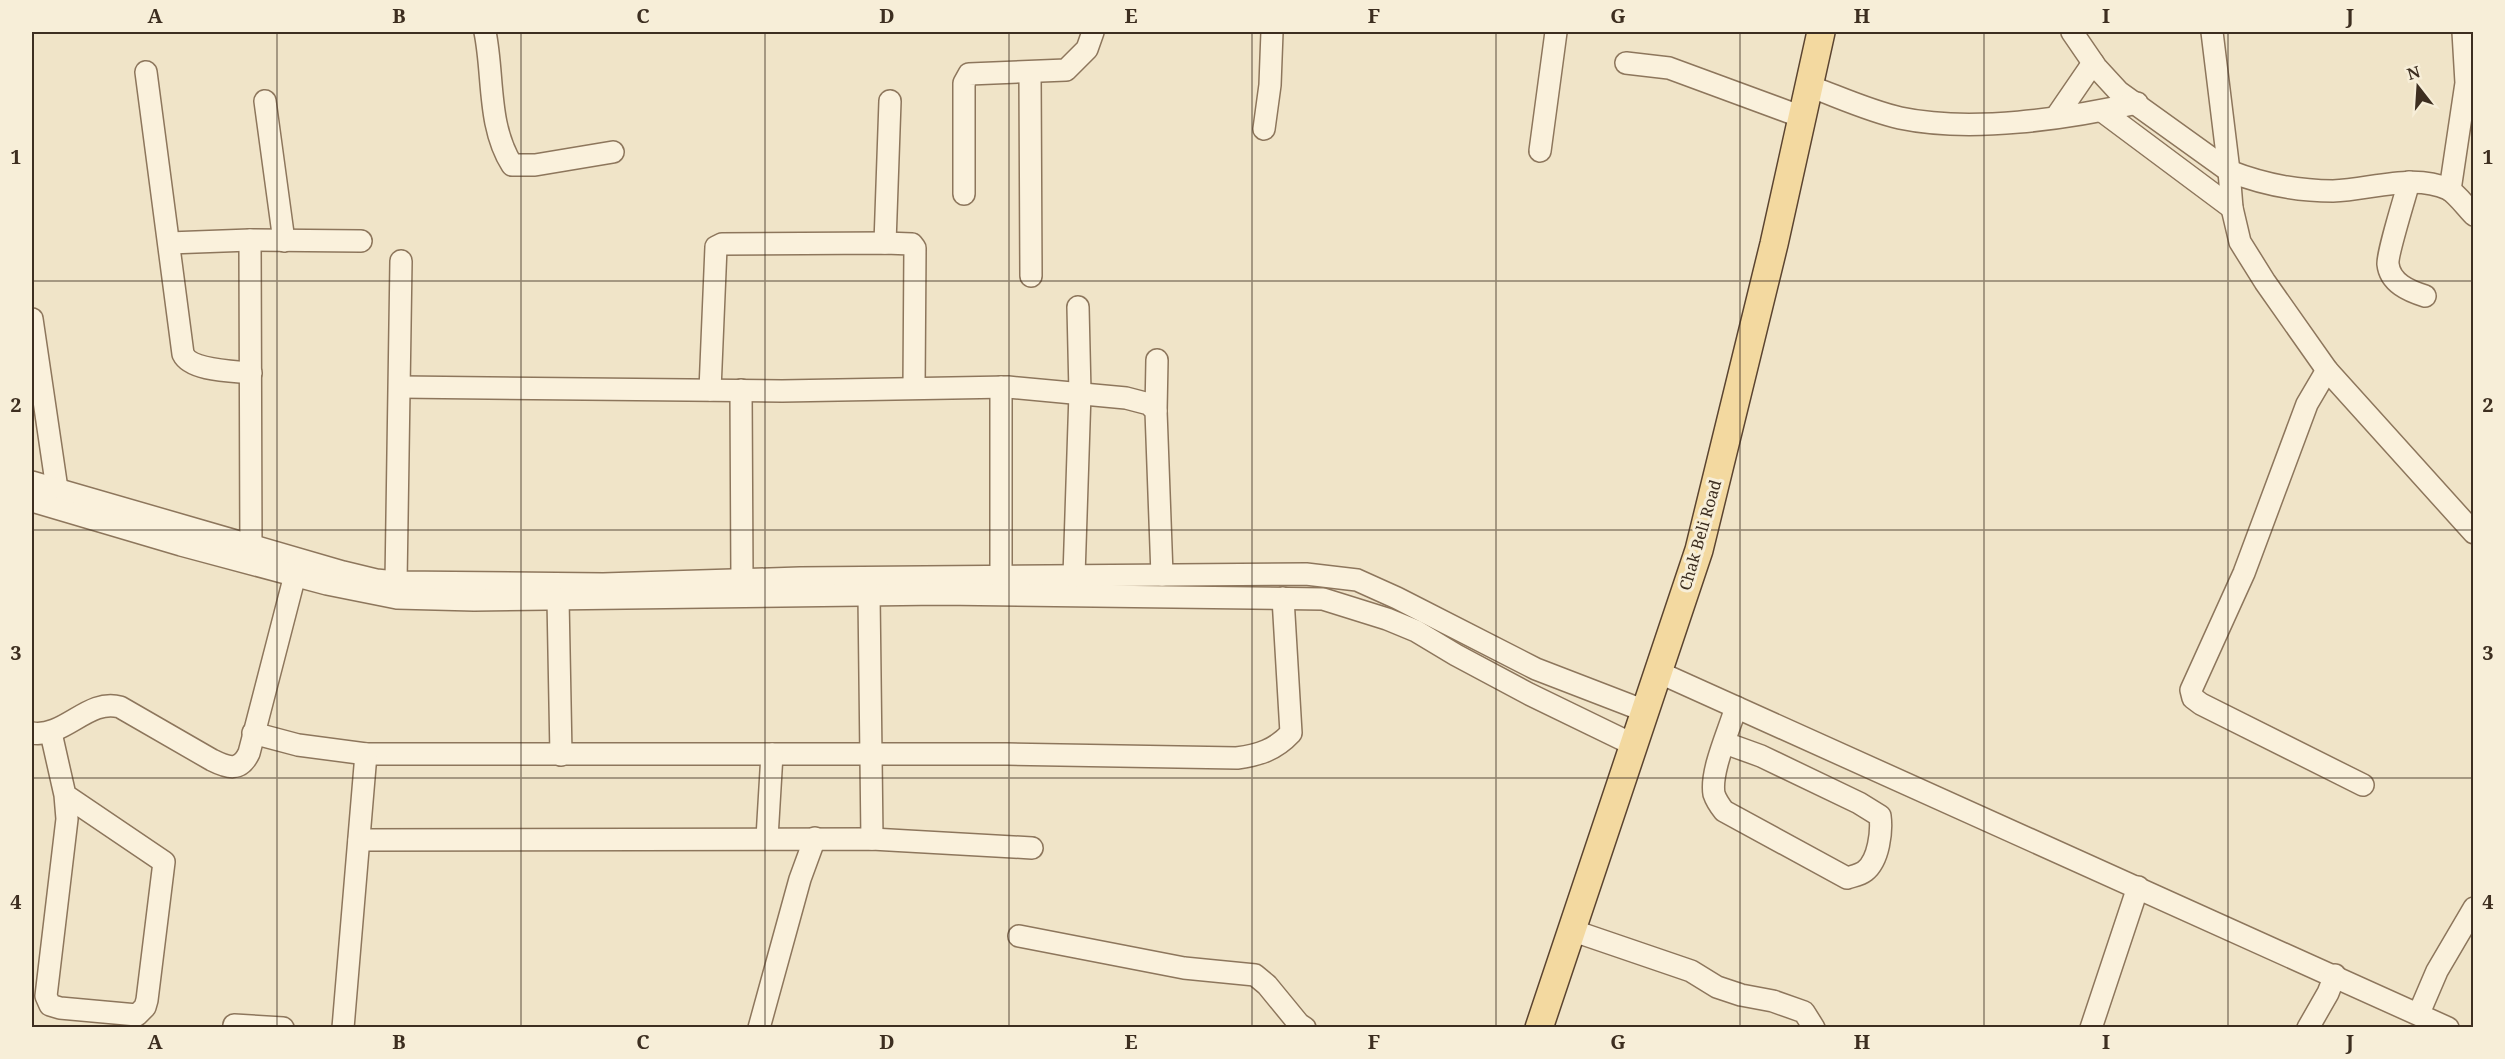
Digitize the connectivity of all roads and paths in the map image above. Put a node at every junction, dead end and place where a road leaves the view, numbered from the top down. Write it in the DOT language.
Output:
graph roads {
  1 [pos="485,32"];
  2 [pos="1093,32"];
  3 [pos="1272,32"];
  4 [pos="1556,32"];
  5 [pos="1821,32"];
  6 [pos="2072,32"];
  7 [pos="2212,32"];
  8 [pos="2463,32"];
  9 [pos="1626,63"];
  10 [pos="2093,63"];
  11 [pos="146,72"];
  12 [pos="1030,73"];
  13 [pos="1809,86"];
  14 [pos="265,100"];
  15 [pos="890,101"];
  16 [pos="2137,103"];
  17 [pos="2102,111"];
  18 [pos="1802,117"];
  19 [pos="2056,117"];
  20 [pos="1264,129"];
  21 [pos="2182,136"];
  22 [pos="1540,151"];
  23 [pos="613,152"];
  24 [pos="2205,153"];
  25 [pos="2166,159"];
  26 [pos="2229,171"];
  27 [pos="2190,177"];
  28 [pos="2409,182"];
  29 [pos="2450,190"];
  30 [pos="964,194"];
  31 [pos="2232,208"];
  32 [pos="2474,215"];
  33 [pos="250,240"];
  34 [pos="284,241"];
  35 [pos="361,241"];
  36 [pos="169,243"];
  37 [pos="885,243"];
  38 [pos="401,261"];
  39 [pos="1031,276"];
  40 [pos="2425,296"];
  41 [pos="1078,307"];
  42 [pos="32,318"];
  43 [pos="1157,360"];
  44 [pos="2327,370"];
  45 [pos="251,374"];
  46 [pos="400,387"];
  47 [pos="1001,387"];
  48 [pos="914,388"];
  49 [pos="710,390"];
  50 [pos="741,390"];
  51 [pos="1080,393"];
  52 [pos="1156,411"];
  53 [pos="32,482"];
  54 [pos="57,489"];
  55 [pos="32,501"];
  56 [pos="2474,533"];
  57 [pos="251,554"];
  58 [pos="295,575"];
  59 [pos="1161,575"];
  60 [pos="1074,576"];
  61 [pos="1001,577"];
  62 [pos="742,580"];
  63 [pos="396,582"];
  64 [pos="800,587"];
  65 [pos="869,595"];
  66 [pos="1283,598"];
  67 [pos="558,599"];
  68 [pos="1658,672"];
  69 [pos="1736,707"];
  70 [pos="1645,711"];
  71 [pos="41,733"];
  72 [pos="253,733"];
  73 [pos="1725,743"];
  74 [pos="1634,745"];
  75 [pos="366,753"];
  76 [pos="871,753"];
  77 [pos="772,754"];
  78 [pos="561,755"];
  79 [pos="2363,785"];
  80 [pos="65,795"];
  81 [pos="767,838"];
  82 [pos="815,838"];
  83 [pos="872,839"];
  84 [pos="359,840"];
  85 [pos="1032,848"];
  86 [pos="2138,887"];
  87 [pos="2474,908"];
  88 [pos="1572,930"];
  89 [pos="1018,936"];
  90 [pos="2335,975"];
  91 [pos="2419,1013"];
  92 [pos="234,1025"];
  93 [pos="283,1028"];
  94 [pos="343,1028"];
  95 [pos="759,1028"];
  96 [pos="1305,1028"];
  97 [pos="1539,1028"];
  98 [pos="1814,1028"];
  99 [pos="2091,1028"];
  100 [pos="2308,1028"];
  101 [pos="2448,1028"];
  1 -- 23 [label="street"];
  2 -- 12 [label="street"];
  3 -- 20 [label="street"];
  4 -- 22 [label="street"];
  5 -- 13 [label="main road, Chak Beli Road"];
  6 -- 10 [label="street"];
  7 -- 26 [label="street"];
  8 -- 29 [label="street"];
  9 -- 18 [label="street"];
  10 -- 16 [label="street"];
  10 -- 19 [label="street"];
  11 -- 36 [label="street"];
  12 -- 30 [label="street"];
  12 -- 39 [label="street"];
  13 -- 18 [label="main road, Chak Beli Road"];
  13 -- 19 [label="street"];
  14 -- 34 [label="street"];
  15 -- 37 [label="street"];
  16 -- 17 [label="street"];
  16 -- 21 [label="street"];
  17 -- 19 [label="street"];
  17 -- 25 [label="street"];
  18 -- 68 [label="main road, Chak Beli Road"];
  21 -- 24 [label="street"];
  21 -- 25 [label="street"];
  24 -- 26 [label="street"];
  24 -- 27 [label="street"];
  25 -- 27 [label="street"];
  26 -- 28 [label="street"];
  26 -- 31 [label="street"];
  27 -- 31 [label="street"];
  28 -- 29 [label="street"];
  28 -- 40 [label="street"];
  29 -- 32 [label="street"];
  31 -- 44 [label="street"];
  33 -- 34 [label="street"];
  33 -- 36 [label="street"];
  33 -- 45 [label="street"];
  34 -- 35 [label="street"];
  36 -- 45 [label="street"];
  37 -- 48 [label="street"];
  37 -- 49 [label="street"];
  38 -- 46 [label="street"];
  41 -- 51 [label="street"];
  42 -- 54 [label="street"];
  43 -- 52 [label="street"];
  44 -- 56 [label="street"];
  44 -- 79 [label="street"];
  45 -- 57 [label="street"];
  46 -- 49 [label="street"];
  46 -- 63 [label="street"];
  47 -- 48 [label="street"];
  47 -- 51 [label="street"];
  47 -- 61 [label="street"];
  48 -- 50 [label="street"];
  49 -- 50 [label="street"];
  50 -- 62 [label="street"];
  51 -- 52 [label="street"];
  51 -- 60 [label="street"];
  52 -- 59 [label="street"];
  53 -- 54 [label="street"];
  54 -- 57 [label="street"];
  55 -- 57 [label="street"];
  57 -- 58 [label="street"];
  57 -- 63 [label="street"];
  58 -- 67 [label="street"];
  58 -- 72 [label="street"];
  59 -- 60 [label="street"];
  59 -- 70 [label="street"];
  60 -- 61 [label="street"];
  61 -- 64 [label="street"];
  62 -- 63 [label="street"];
  62 -- 64 [label="street"];
  64 -- 65 [label="street"];
  64 -- 67 [label="street"];
  65 -- 66 [label="street"];
  65 -- 76 [label="street"];
  66 -- 74 [label="street"];
  66 -- 76 [label="street"];
  67 -- 78 [label="street"];
  68 -- 69 [label="street"];
  68 -- 70 [label="main road, Chak Beli Road"];
  69 -- 73 [label="street"];
  69 -- 86 [label="street"];
  70 -- 74 [label="main road, Chak Beli Road"];
  71 -- 72 [label="street"];
  71 -- 80 [label="street"];
  72 -- 75 [label="street"];
  73 -- 73 [label="street"];
  74 -- 88 [label="main road, Chak Beli Road"];
  75 -- 78 [label="street"];
  75 -- 84 [label="street"];
  76 -- 77 [label="street"];
  76 -- 83 [label="street"];
  77 -- 78 [label="street"];
  77 -- 81 [label="street"];
  80 -- 80 [label="street"];
  81 -- 82 [label="street"];
  81 -- 84 [label="street"];
  82 -- 83 [label="street"];
  82 -- 95 [label="street"];
  83 -- 85 [label="street"];
  84 -- 94 [label="street"];
  86 -- 90 [label="street"];
  86 -- 99 [label="street"];
  87 -- 91 [label="street"];
  88 -- 97 [label="main road, Chak Beli Road"];
  88 -- 98 [label="street"];
  89 -- 96 [label="street"];
  90 -- 91 [label="street"];
  90 -- 100 [label="street"];
  91 -- 101 [label="street"];
  92 -- 93 [label="street"];
}
